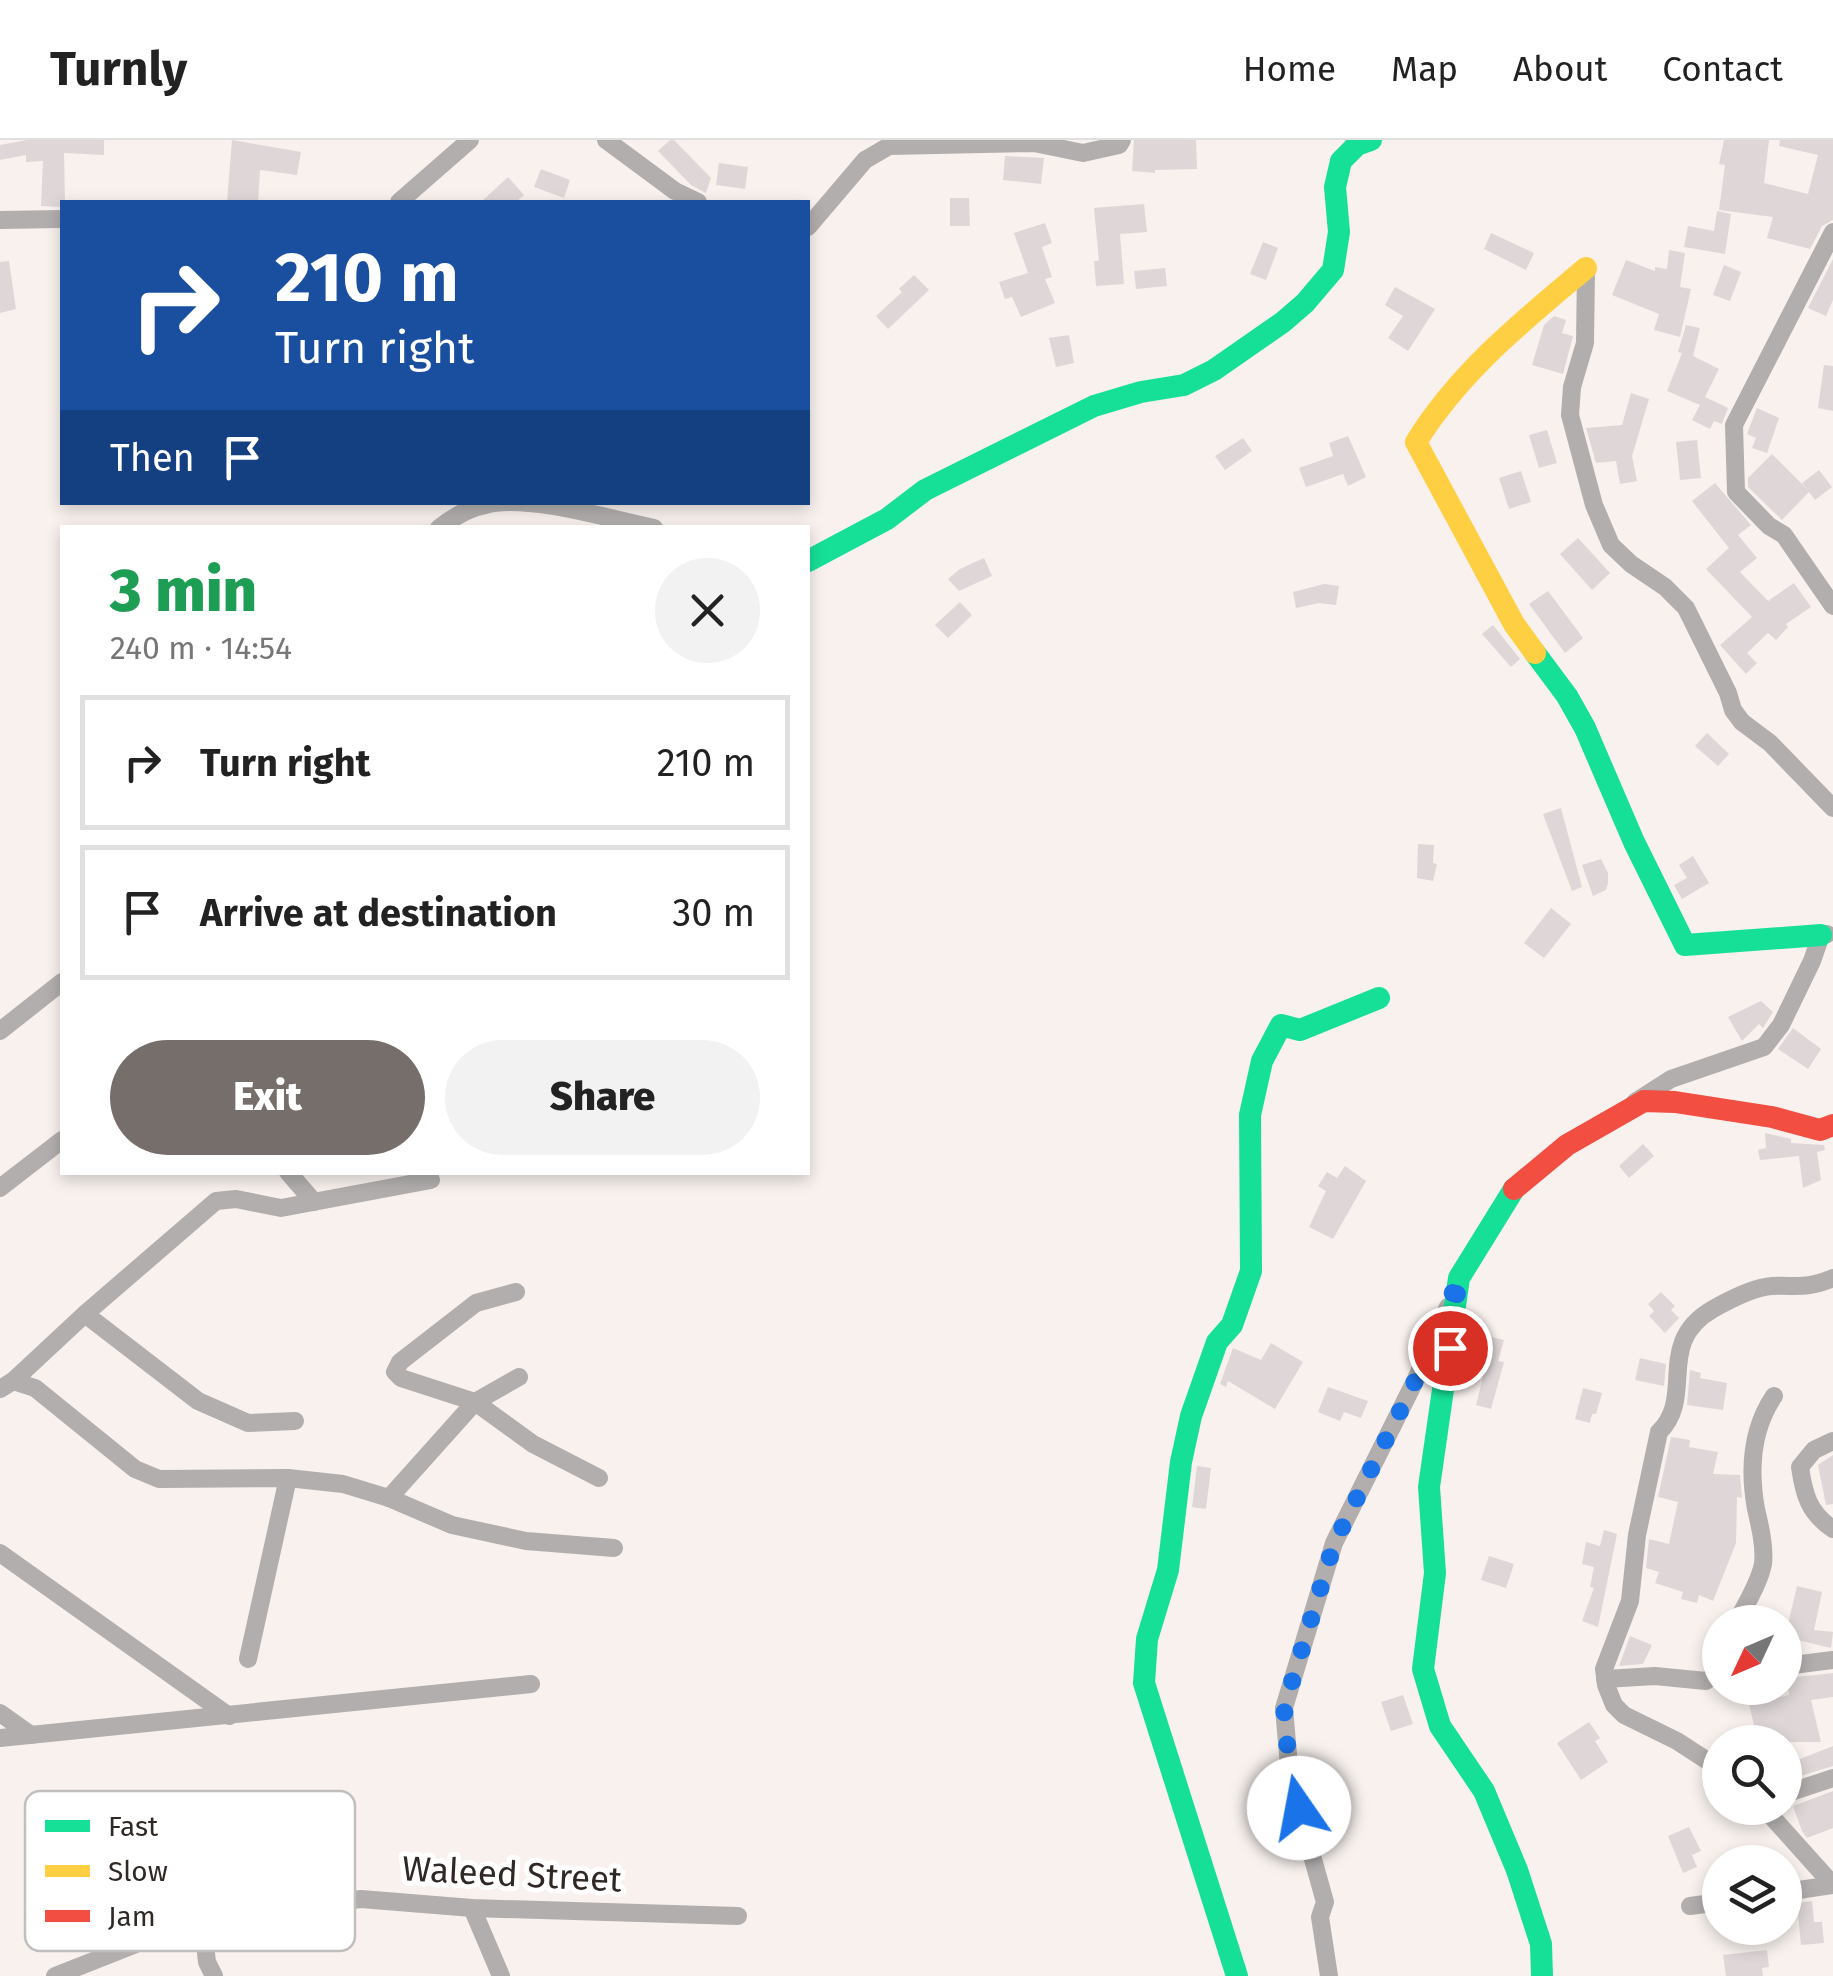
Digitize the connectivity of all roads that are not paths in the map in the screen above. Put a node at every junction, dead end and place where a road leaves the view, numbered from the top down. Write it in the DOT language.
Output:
graph roads {
  1 [pos="470,140"];
  2 [pos="606,140"];
  3 [pos="1122,140"];
  4 [pos="1372,140"];
  5 [pos="401,200"];
  6 [pos="694,200"];
  7 [pos="60,219"];
  8 [pos="0,220"];
  9 [pos="810,224"];
  10 [pos="1833,232"];
  11 [pos="1586,268"];
  12 [pos="487,505"];
  13 [pos="532,505"];
  14 [pos="442,525"];
  15 [pos="638,525"];
  16 [pos="810,559"];
  17 [pos="1833,606"];
  18 [pos="1833,808"];
  19 [pos="1827,934"];
  20 [pos="60,984"];
  21 [pos="1379,998"];
  22 [pos="0,1031"];
  23 [pos="1623,1112"];
  24 [pos="1833,1125"];
  25 [pos="60,1142"];
  26 [pos="291,1175"];
  27 [pos="430,1180"];
  28 [pos="0,1188"];
  29 [pos="314,1202"];
  30 [pos="1459,1278"];
  31 [pos="1833,1278"];
  32 [pos="516,1292"];
  33 [pos="85,1314"];
  34 [pos="519,1378"];
  35 [pos="6,1385"];
  36 [pos="1774,1396"];
  37 [pos="475,1402"];
  38 [pos="295,1422"];
  39 [pos="1833,1440"];
  40 [pos="288,1478"];
  41 [pos="598,1478"];
  42 [pos="389,1498"];
  43 [pos="1833,1529"];
  44 [pos="614,1548"];
  45 [pos="0,1553"];
  46 [pos="1745,1605"];
  47 [pos="248,1658"];
  48 [pos="1833,1660"];
  49 [pos="1802,1664"];
  50 [pos="1605,1679"];
  51 [pos="1702,1681"];
  52 [pos="532,1684"];
  53 [pos="0,1714"];
  54 [pos="229,1716"];
  55 [pos="32,1735"];
  56 [pos="0,1738"];
  57 [pos="1702,1758"];
  58 [pos="1833,1778"];
  59 [pos="1802,1788"];
  60 [pos="1779,1825"];
  61 [pos="1833,1885"];
  62 [pos="1802,1890"];
  63 [pos="355,1900"];
  64 [pos="1702,1904"];
  65 [pos="1690,1906"];
  66 [pos="472,1908"];
  67 [pos="738,1916"];
  68 [pos="118,1951"];
  69 [pos="206,1951"];
  70 [pos="55,1976"];
  71 [pos="214,1976"];
  72 [pos="502,1976"];
  73 [pos="1237,1976"];
  74 [pos="1329,1976"];
  75 [pos="1542,1976"];
  1 -- 5 [label="street"];
  2 -- 6 [label="street"];
  3 -- 9 [label="street"];
  4 -- 16 [label="street"];
  7 -- 8 [label="street"];
  10 -- 17 [label="street"];
  11 -- 18 [label="street"];
  11 -- 19 [label="street"];
  12 -- 14 [label="street"];
  13 -- 15 [label="street"];
  19 -- 23 [label="street"];
  20 -- 22 [label="street"];
  21 -- 73 [label="street"];
  23 -- 24 [label="street"];
  23 -- 30 [label="street"];
  25 -- 28 [label="street"];
  26 -- 29 [label="street"];
  27 -- 29 [label="street"];
  29 -- 33 [label="street"];
  30 -- 74 [label="street"];
  30 -- 75 [label="street"];
  31 -- 50 [label="street"];
  32 -- 37 [label="street"];
  33 -- 35 [label="street"];
  33 -- 38 [label="street"];
  34 -- 37 [label="street"];
  35 -- 40 [label="street"];
  36 -- 46 [label="street"];
  37 -- 41 [label="street"];
  37 -- 42 [label="street"];
  39 -- 43 [label="street"];
  40 -- 42 [label="street"];
  40 -- 47 [label="street"];
  42 -- 44 [label="street"];
  45 -- 54 [label="street"];
  48 -- 49 [label="street"];
  50 -- 51 [label="street"];
  50 -- 57 [label="street"];
  52 -- 54 [label="street"];
  53 -- 55 [label="street"];
  54 -- 55 [label="street"];
  55 -- 56 [label="street"];
  58 -- 59 [label="street"];
  60 -- 61 [label="street"];
  61 -- 62 [label="street"];
  63 -- 66 [label="street, Waleed Street"];
  64 -- 65 [label="street"];
  66 -- 67 [label="street, Waleed Street"];
  66 -- 72 [label="street"];
  68 -- 70 [label="street, Waleed Street"];
  69 -- 71 [label="street"];
}
